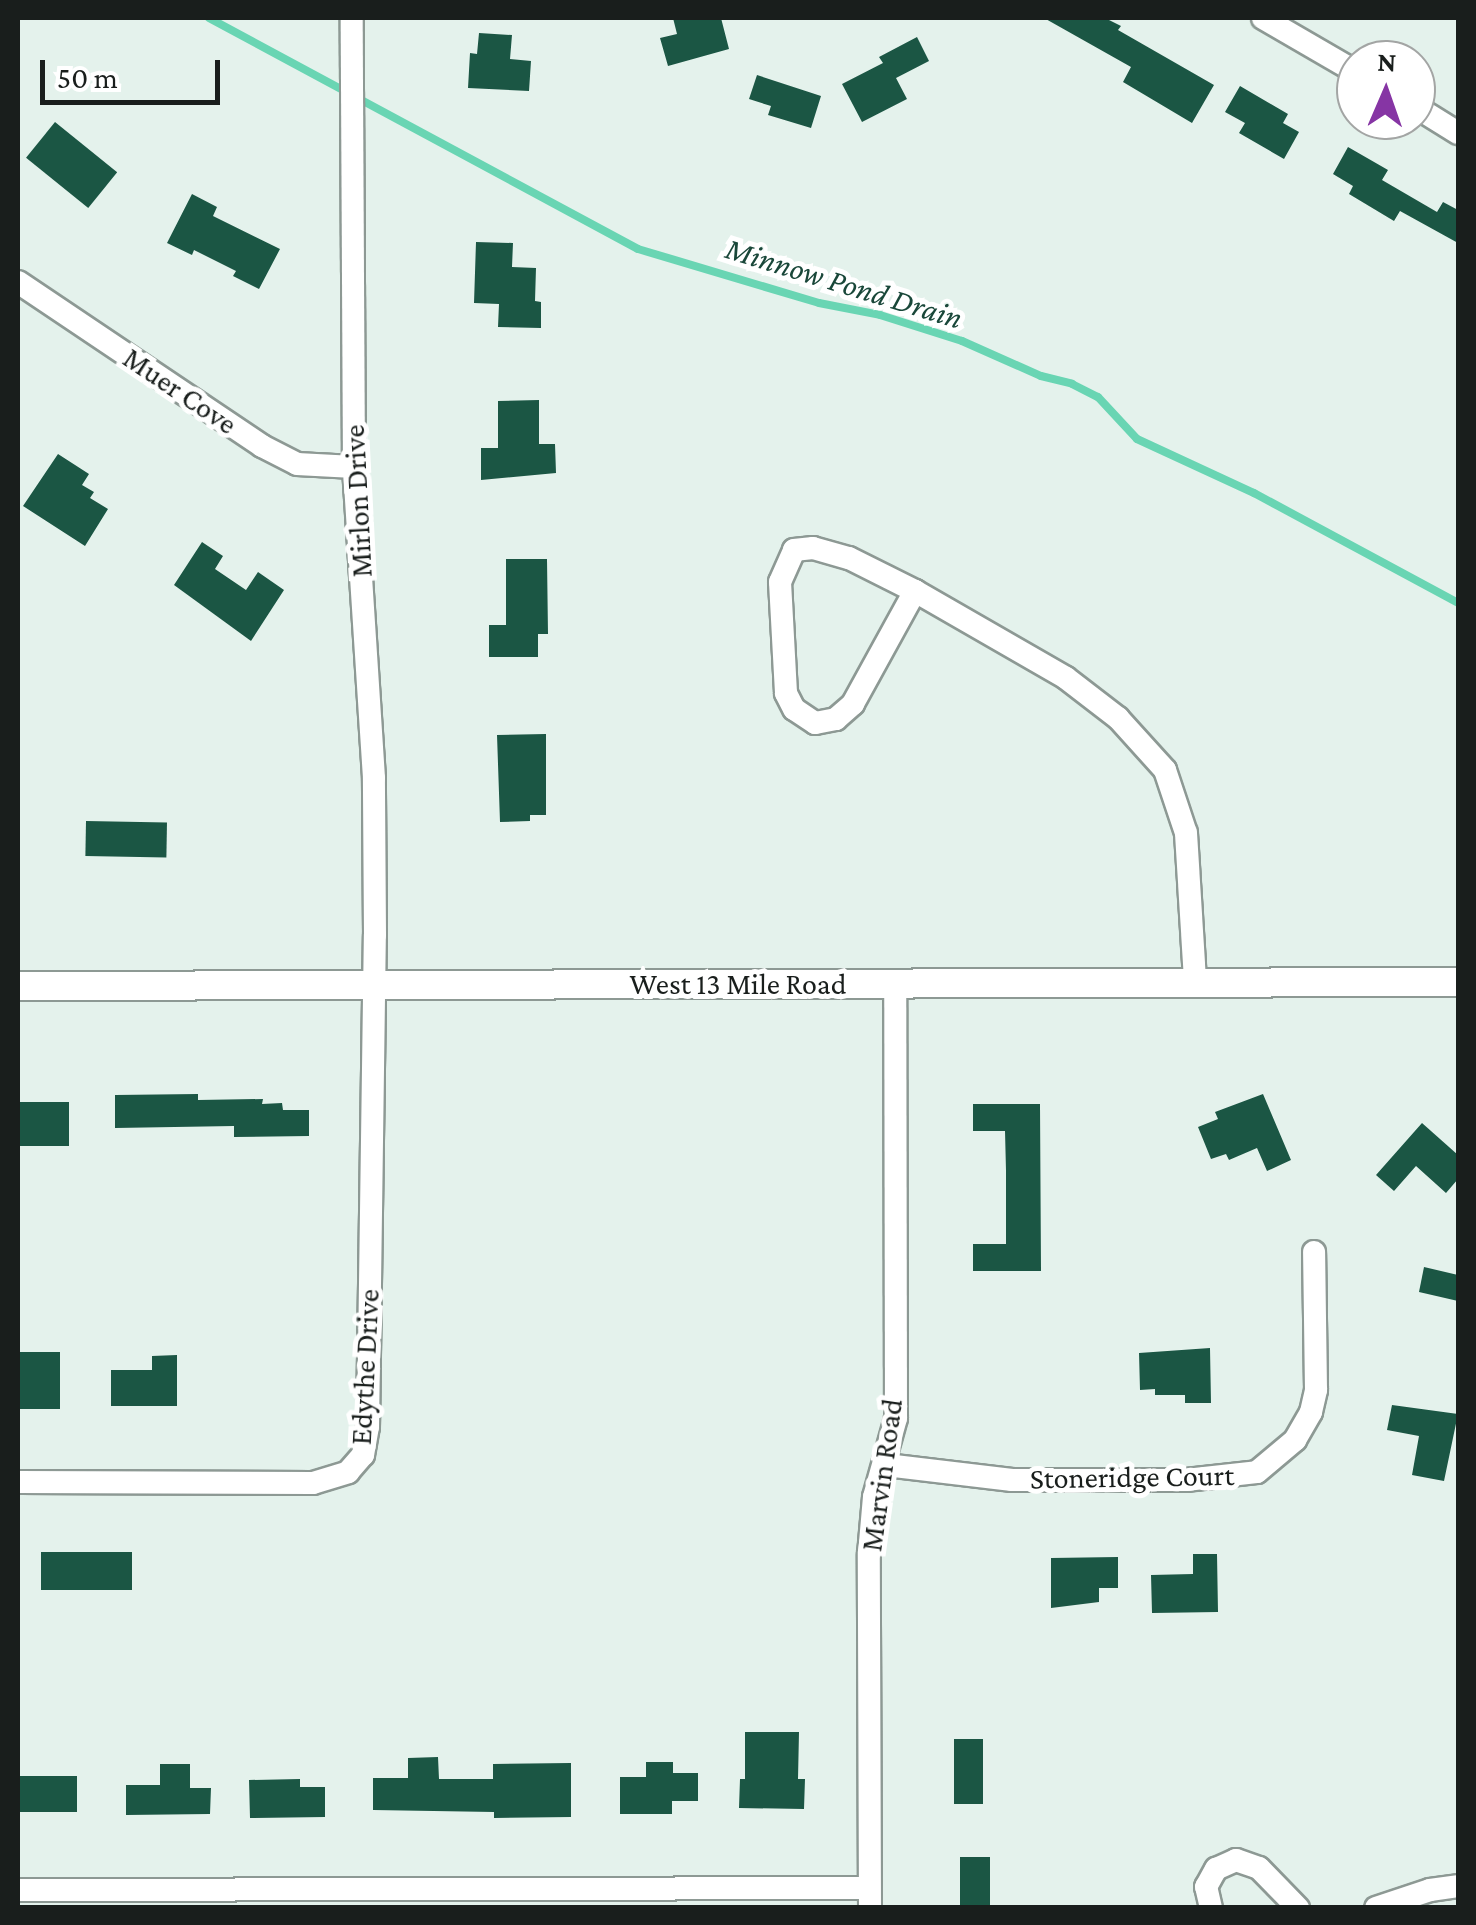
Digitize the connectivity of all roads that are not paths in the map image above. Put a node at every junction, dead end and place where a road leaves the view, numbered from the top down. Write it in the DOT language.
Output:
graph roads {
  1 [pos="352,18"];
  2 [pos="1263,18"];
  3 [pos="1336,60"];
  4 [pos="1436,120"];
  5 [pos="1458,133"];
  6 [pos="18,282"];
  7 [pos="354,467"];
  8 [pos="915,591"];
  9 [pos="1196,982"];
  10 [pos="1458,982"];
  11 [pos="895,983"];
  12 [pos="376,985"];
  13 [pos="18,986"];
  14 [pos="1314,1252"];
  15 [pos="886,1464"];
  16 [pos="18,1482"];
  17 [pos="1458,1886"];
  18 [pos="18,1890"];
  19 [pos="870,1898"];
  20 [pos="1211,1908"];
  21 [pos="1298,1908"];
  22 [pos="1376,1908"];
  1 -- 7 [label="street, Mirlon Drive"];
  2 -- 3 [label="street"];
  4 -- 5 [label="street"];
  6 -- 7 [label="street, Muer Cove"];
  7 -- 12 [label="street, Mirlon Drive"];
  8 -- 8 [label="street"];
  8 -- 9 [label="street"];
  9 -- 10 [label="street, West 13 Mile Road"];
  9 -- 11 [label="street, West 13 Mile Road"];
  11 -- 12 [label="street, West 13 Mile Road"];
  11 -- 15 [label="street, Marvin Road"];
  12 -- 13 [label="street, West 13 Mile Road"];
  12 -- 16 [label="street, Edythe Drive"];
  14 -- 15 [label="street, Stoneridge Court"];
  15 -- 19 [label="street, Marvin Road"];
  17 -- 22 [label="street"];
  18 -- 19 [label="street"];
  20 -- 21 [label="street"];
}
